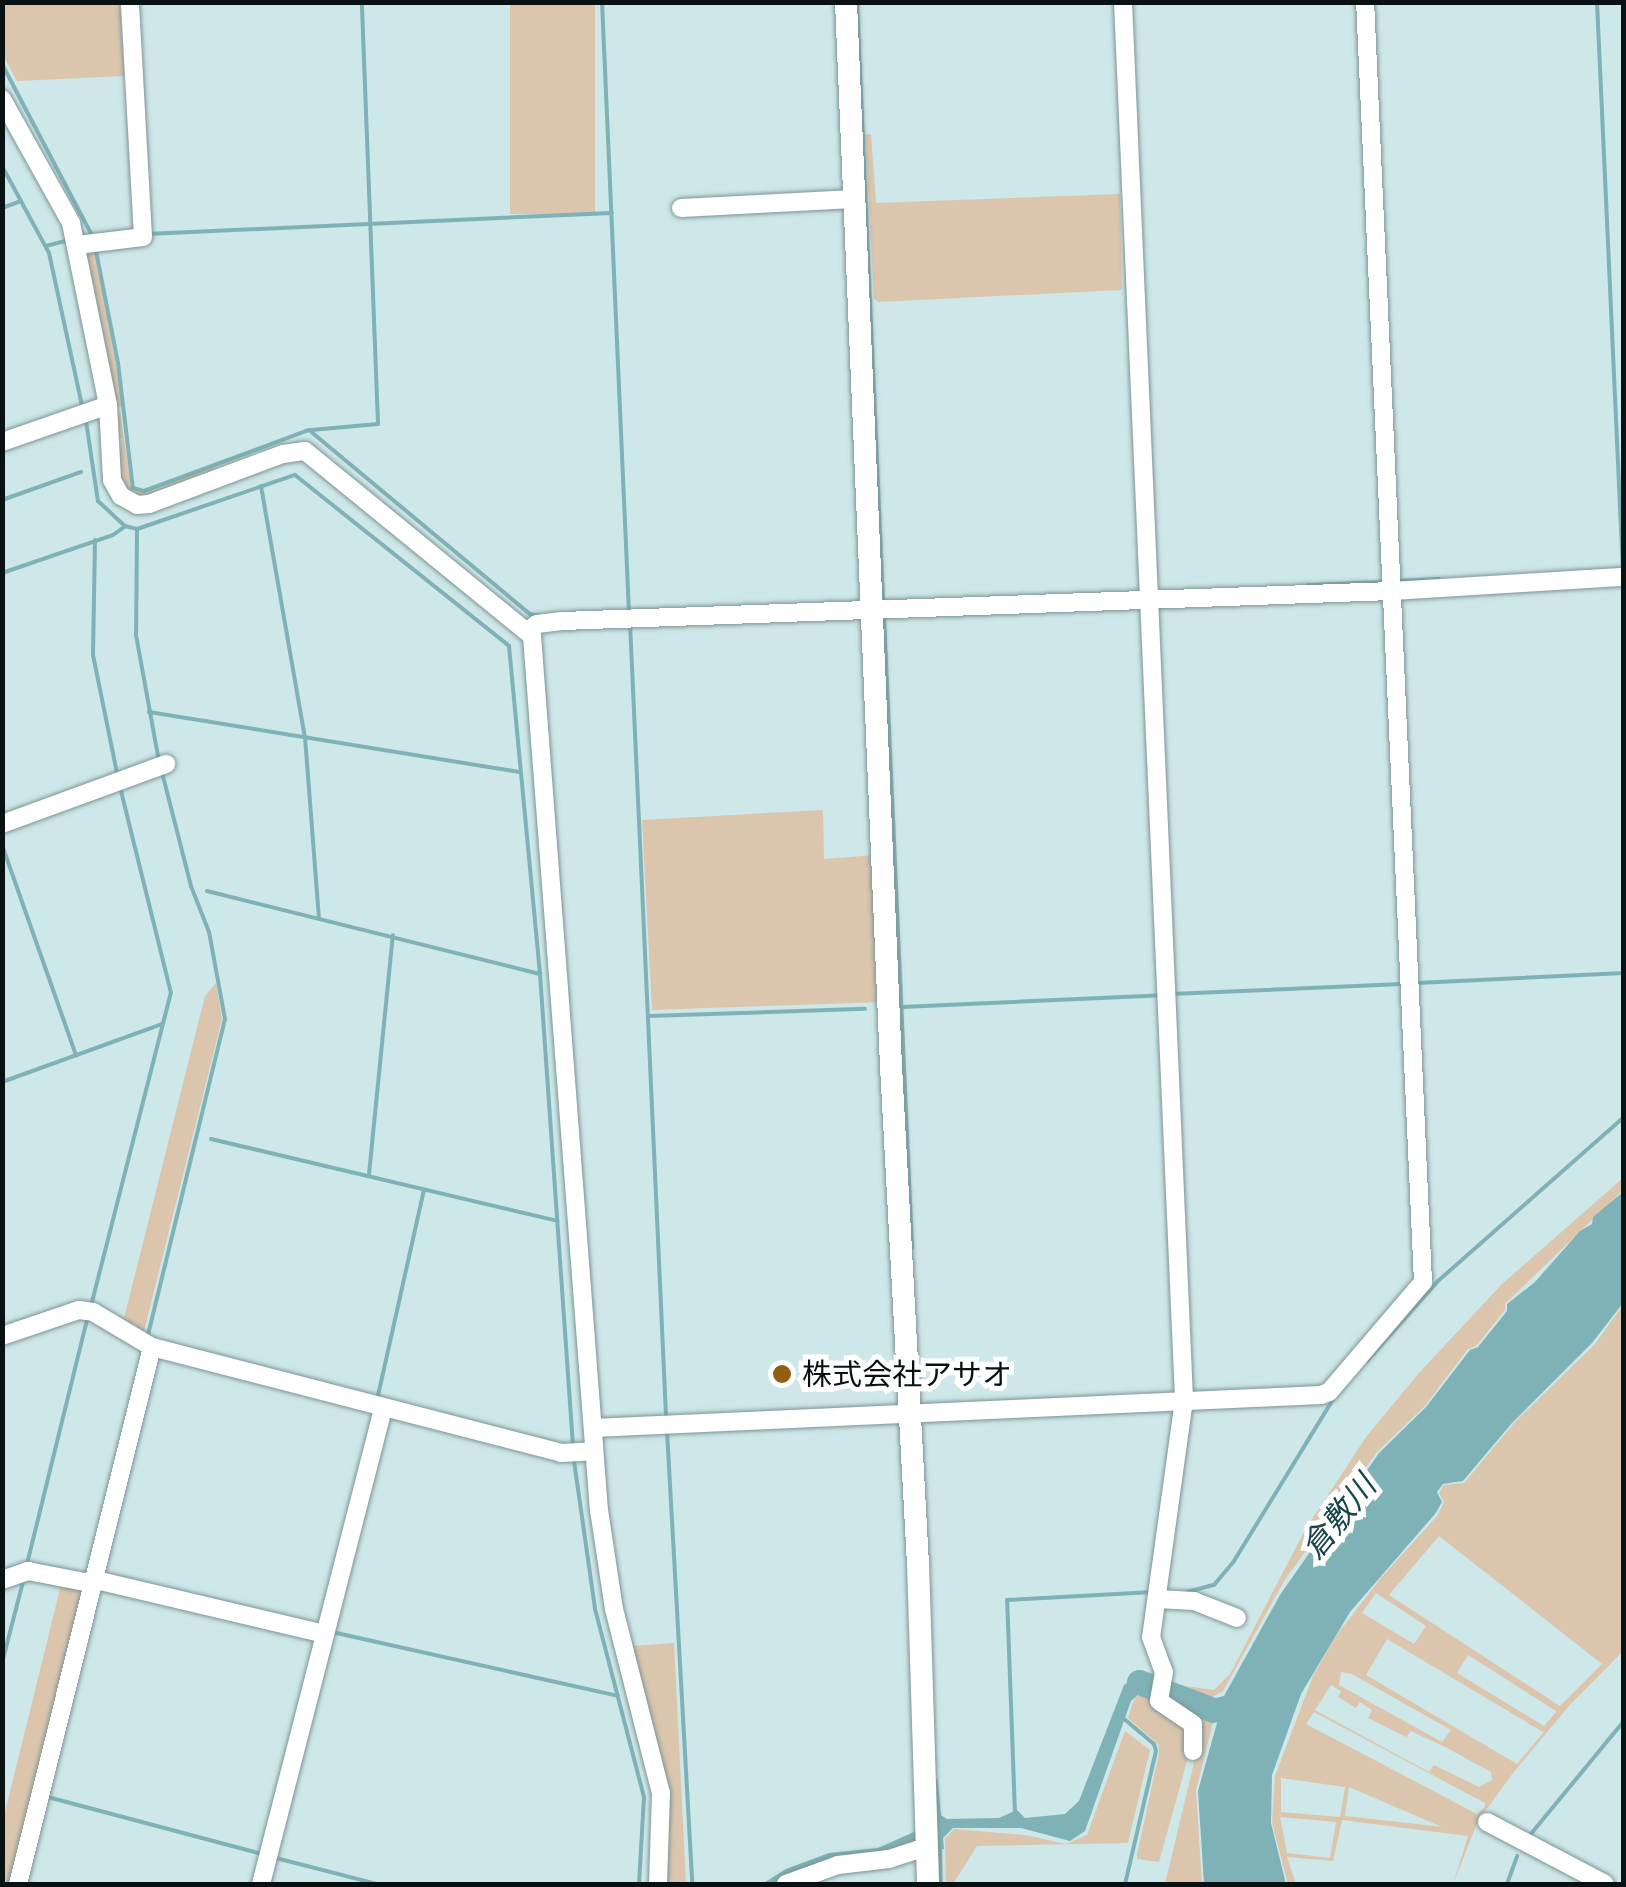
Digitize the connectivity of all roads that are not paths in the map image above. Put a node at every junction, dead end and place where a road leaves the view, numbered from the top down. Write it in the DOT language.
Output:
graph roads {
  1 [pos="130,2"];
  2 [pos="846,2"];
  3 [pos="1124,2"];
  4 [pos="1364,2"];
  5 [pos="2,99"];
  6 [pos="854,199"];
  7 [pos="681,208"];
  8 [pos="89,244"];
  9 [pos="108,406"];
  10 [pos="2,442"];
  11 [pos="1624,578"];
  12 [pos="1392,584"];
  13 [pos="1145,600"];
  14 [pos="880,611"];
  15 [pos="529,630"];
  16 [pos="162,766"];
  17 [pos="2,824"];
  18 [pos="2,1336"];
  19 [pos="149,1349"];
  20 [pos="1184,1400"];
  21 [pos="379,1410"];
  22 [pos="915,1413"];
  23 [pos="593,1428"];
  24 [pos="581,1453"];
  25 [pos="2,1580"];
  26 [pos="91,1582"];
  27 [pos="1157,1594"];
  28 [pos="1237,1618"];
  29 [pos="322,1632"];
  30 [pos="1193,1751"];
  31 [pos="1487,1822"];
  32 [pos="927,1839"];
  33 [pos="18,1884"];
  34 [pos="261,1884"];
  35 [pos="658,1884"];
  36 [pos="786,1884"];
  37 [pos="928,1884"];
  38 [pos="1605,1884"];
  1 -- 8 [label="street"];
  2 -- 6 [label="street"];
  3 -- 13 [label="street"];
  4 -- 12 [label="street"];
  5 -- 8 [label="street"];
  6 -- 7 [label="street"];
  6 -- 14 [label="street"];
  8 -- 9 [label="street"];
  9 -- 10 [label="street"];
  9 -- 15 [label="street"];
  11 -- 12 [label="street"];
  12 -- 13 [label="street"];
  12 -- 20 [label="street"];
  13 -- 14 [label="street"];
  13 -- 20 [label="street"];
  14 -- 15 [label="street"];
  14 -- 22 [label="street"];
  15 -- 23 [label="street"];
  16 -- 17 [label="street"];
  18 -- 19 [label="street"];
  19 -- 21 [label="street"];
  19 -- 26 [label="street"];
  20 -- 22 [label="street"];
  20 -- 27 [label="street"];
  21 -- 24 [label="street"];
  21 -- 29 [label="street"];
  22 -- 23 [label="street"];
  22 -- 32 [label="street"];
  23 -- 24 [label="street"];
  24 -- 35 [label="street"];
  25 -- 26 [label="street"];
  26 -- 29 [label="street"];
  26 -- 33 [label="street"];
  27 -- 28 [label="street"];
  27 -- 30 [label="street"];
  29 -- 34 [label="street"];
  31 -- 38 [label="street"];
  32 -- 36 [label="street"];
  32 -- 37 [label="street"];
}
